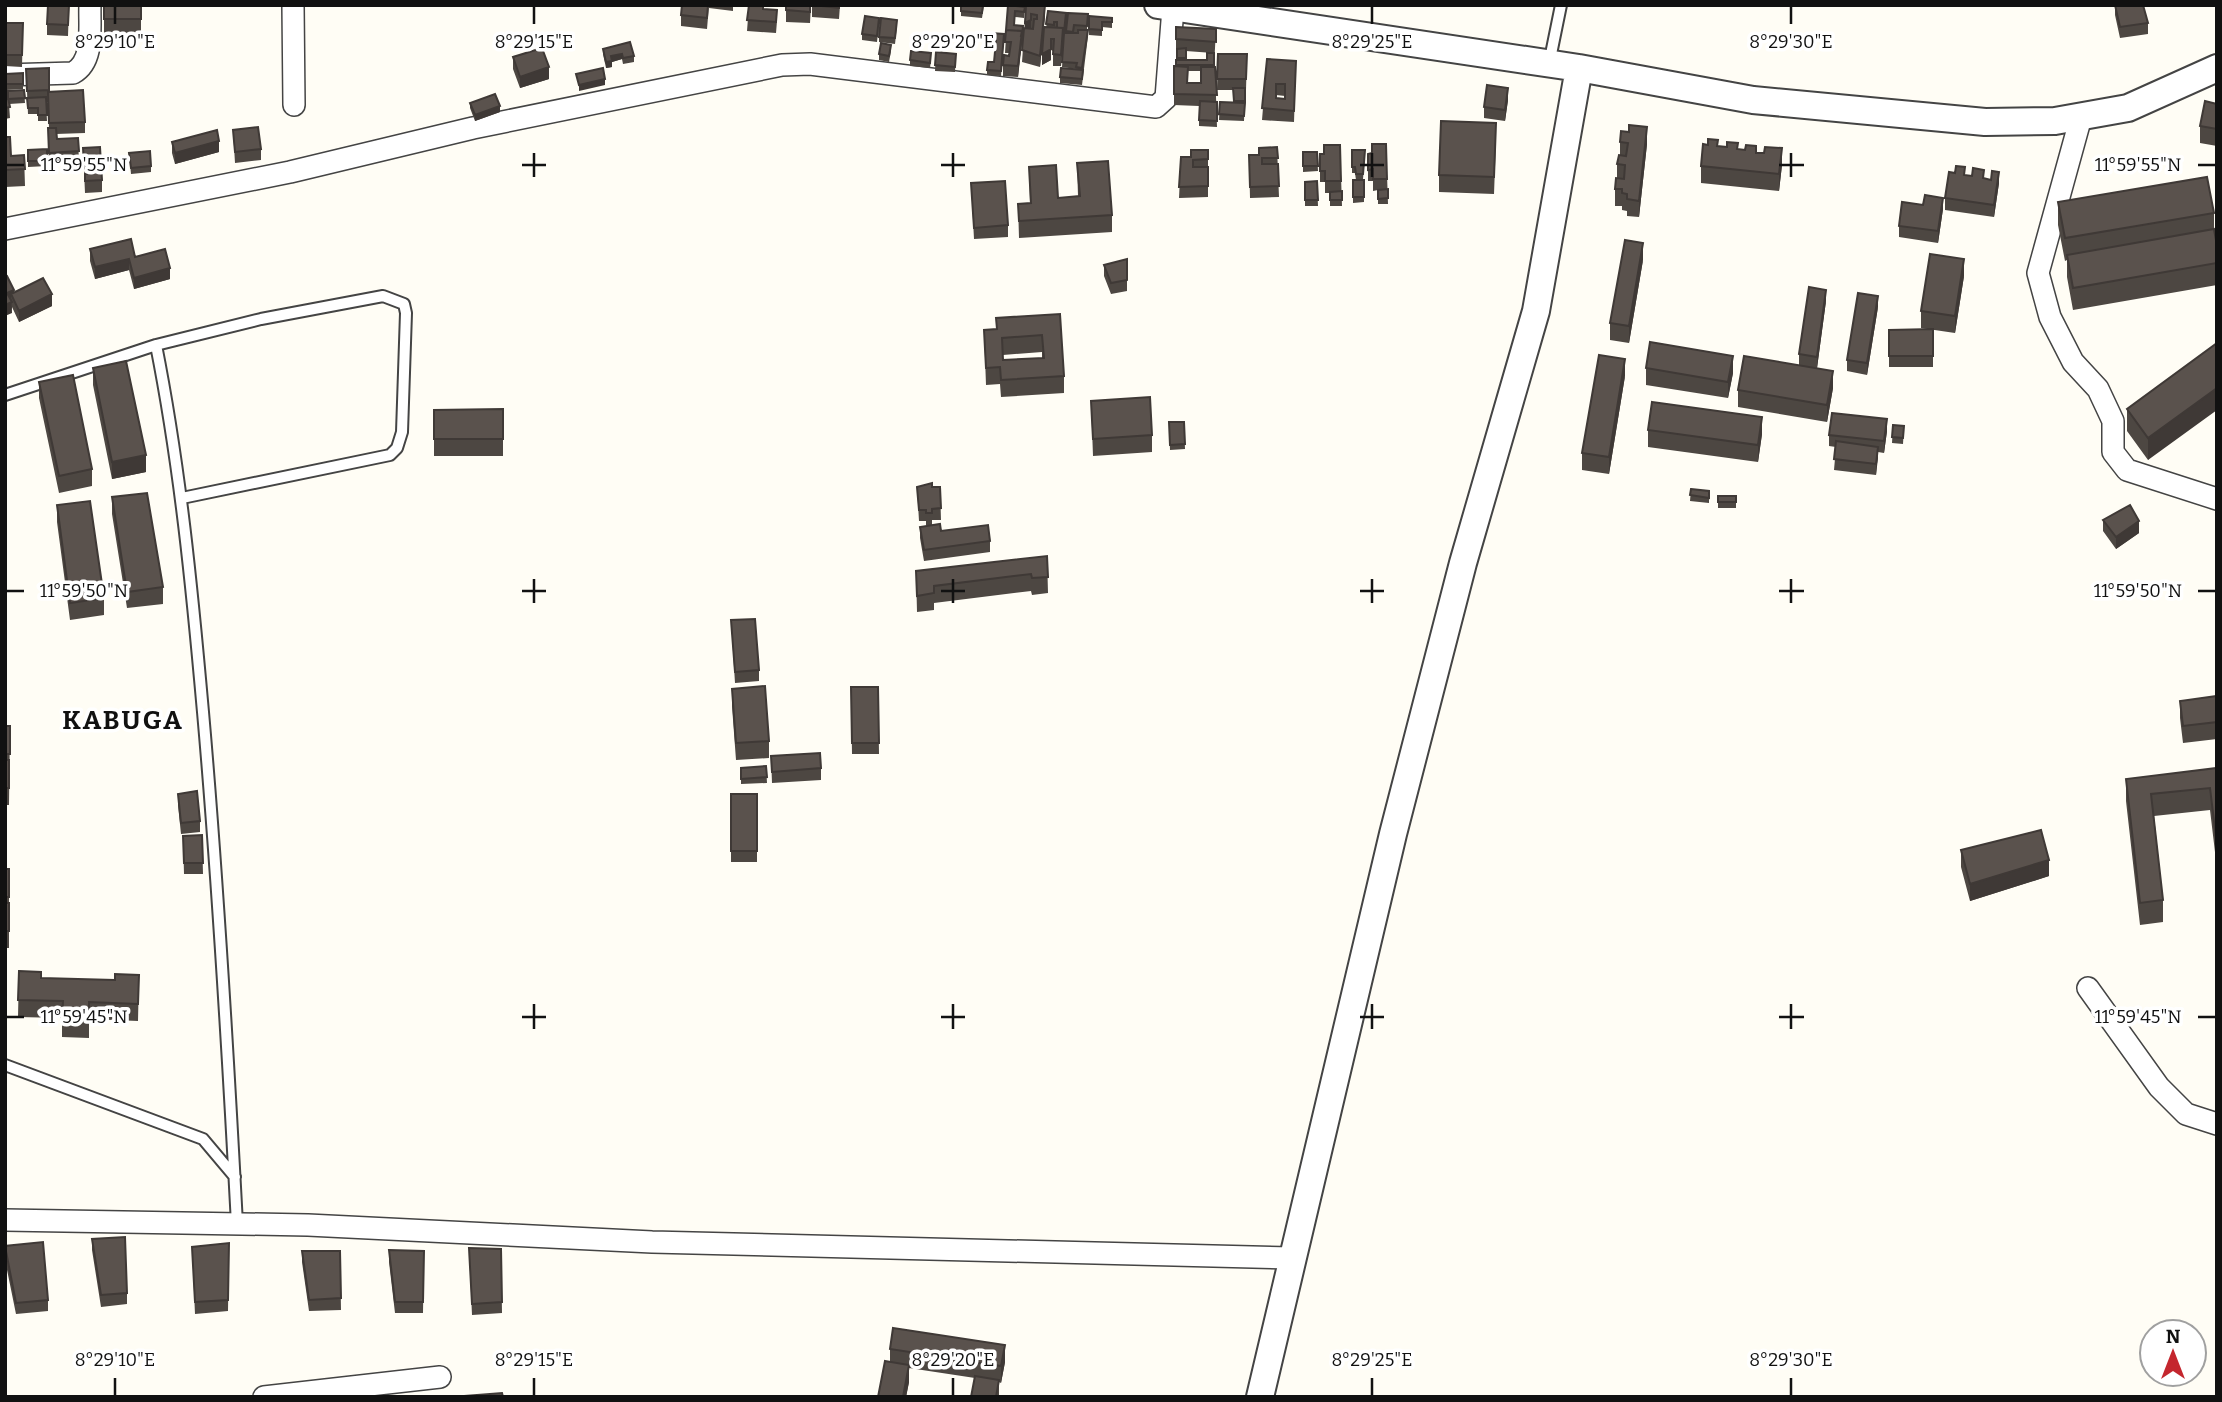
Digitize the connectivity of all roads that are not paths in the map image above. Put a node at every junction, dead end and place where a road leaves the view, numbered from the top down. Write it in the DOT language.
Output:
graph roads {
  1 [pos="90,5"];
  2 [pos="293,5"];
  3 [pos="1561,5"];
  4 [pos="1165,7"];
  5 [pos="1221,11"];
  6 [pos="1549,64"];
  7 [pos="1579,68"];
  8 [pos="2217,68"];
  9 [pos="5,75"];
  10 [pos="294,105"];
  11 [pos="2081,117"];
  12 [pos="5,229"];
  13 [pos="156,345"];
  14 [pos="5,395"];
  15 [pos="182,498"];
  16 [pos="2217,499"];
  17 [pos="2088,988"];
  18 [pos="5,1065"];
  19 [pos="2217,1124"];
  20 [pos="235,1177"];
  21 [pos="5,1220"];
  22 [pos="237,1224"];
  23 [pos="1291,1258"];
  24 [pos="440,1377"];
  25 [pos="264,1397"];
  26 [pos="1259,1397"];
  1 -- 9 [label="street"];
  2 -- 10 [label="street"];
  3 -- 6 [label="lane"];
  4 -- 5 [label="street"];
  4 -- 12 [label="street"];
  5 -- 6 [label="street"];
  6 -- 7 [label="street"];
  7 -- 11 [label="street"];
  7 -- 23 [label="street"];
  8 -- 11 [label="street"];
  11 -- 16 [label="street"];
  13 -- 14 [label="lane"];
  13 -- 15 [label="lane"];
  13 -- 15 [label="lane"];
  15 -- 20 [label="lane"];
  17 -- 19 [label="street"];
  18 -- 20 [label="lane"];
  20 -- 22 [label="lane"];
  21 -- 22 [label="street"];
  22 -- 23 [label="street"];
  23 -- 26 [label="street"];
  24 -- 25 [label="street"];
}
